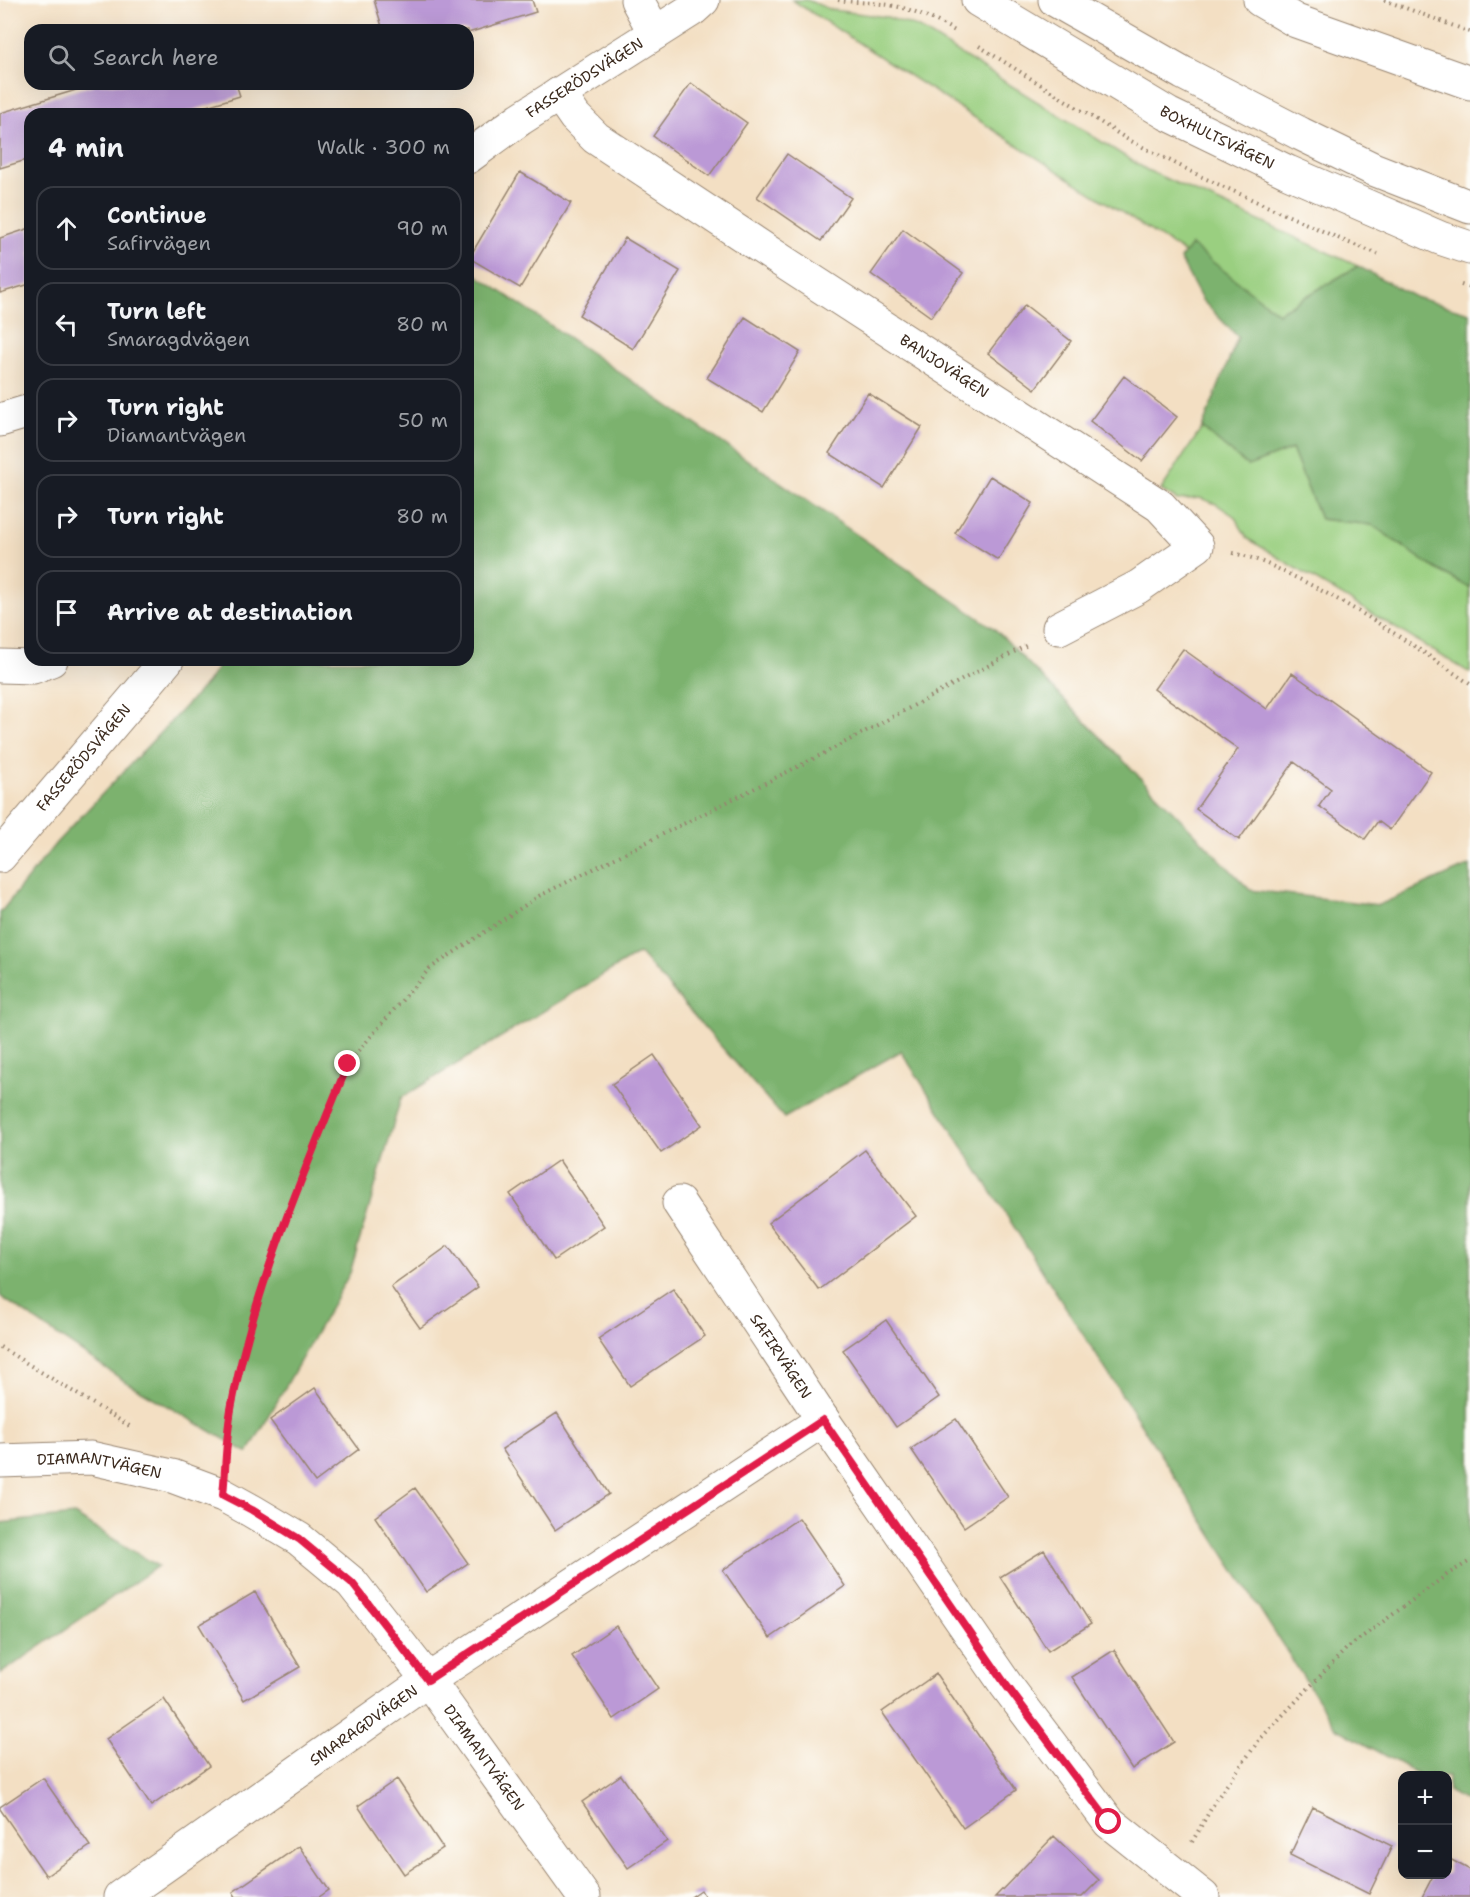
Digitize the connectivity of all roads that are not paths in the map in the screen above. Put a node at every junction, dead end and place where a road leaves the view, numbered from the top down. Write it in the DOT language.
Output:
graph roads {
  1 [pos="637,0"];
  2 [pos="703,0"];
  3 [pos="978,0"];
  4 [pos="1055,0"];
  5 [pos="1267,1"];
  6 [pos="655,33"];
  7 [pos="1470,83"];
  8 [pos="559,94"];
  9 [pos="474,154"];
  10 [pos="1470,207"];
  11 [pos="1470,248"];
  12 [pos="1059,628"];
  13 [pos="0,666"];
  14 [pos="36,666"];
  15 [pos="162,666"];
  16 [pos="0,856"];
  17 [pos="680,1203"];
  18 [pos="823,1420"];
  19 [pos="0,1461"];
  20 [pos="428,1680"];
  21 [pos="120,1897"];
  22 [pos="584,1897"];
  23 [pos="1203,1897"];
  1 -- 6 [label="street"];
  2 -- 6 [label="street, FASSERÖDSVÄGEN"];
  3 -- 11 [label="street, BOXHULTSVÄGEN"];
  4 -- 10 [label="street"];
  5 -- 7 [label="street"];
  6 -- 8 [label="street, FASSERÖDSVÄGEN"];
  8 -- 9 [label="street, FASSERÖDSVÄGEN"];
  8 -- 12 [label="street, BANJOVÄGEN"];
  13 -- 14 [label="street"];
  15 -- 16 [label="street, FASSERÖDSVÄGEN"];
  17 -- 18 [label="street, SAFIRVÄGEN"];
  18 -- 20 [label="street, SMARAGDVÄGEN"];
  18 -- 23 [label="street, SAFIRVÄGEN"];
  19 -- 20 [label="street, DIAMANTVÄGEN"];
  20 -- 21 [label="street, SMARAGDVÄGEN"];
  20 -- 22 [label="street, DIAMANTVÄGEN"];
}
